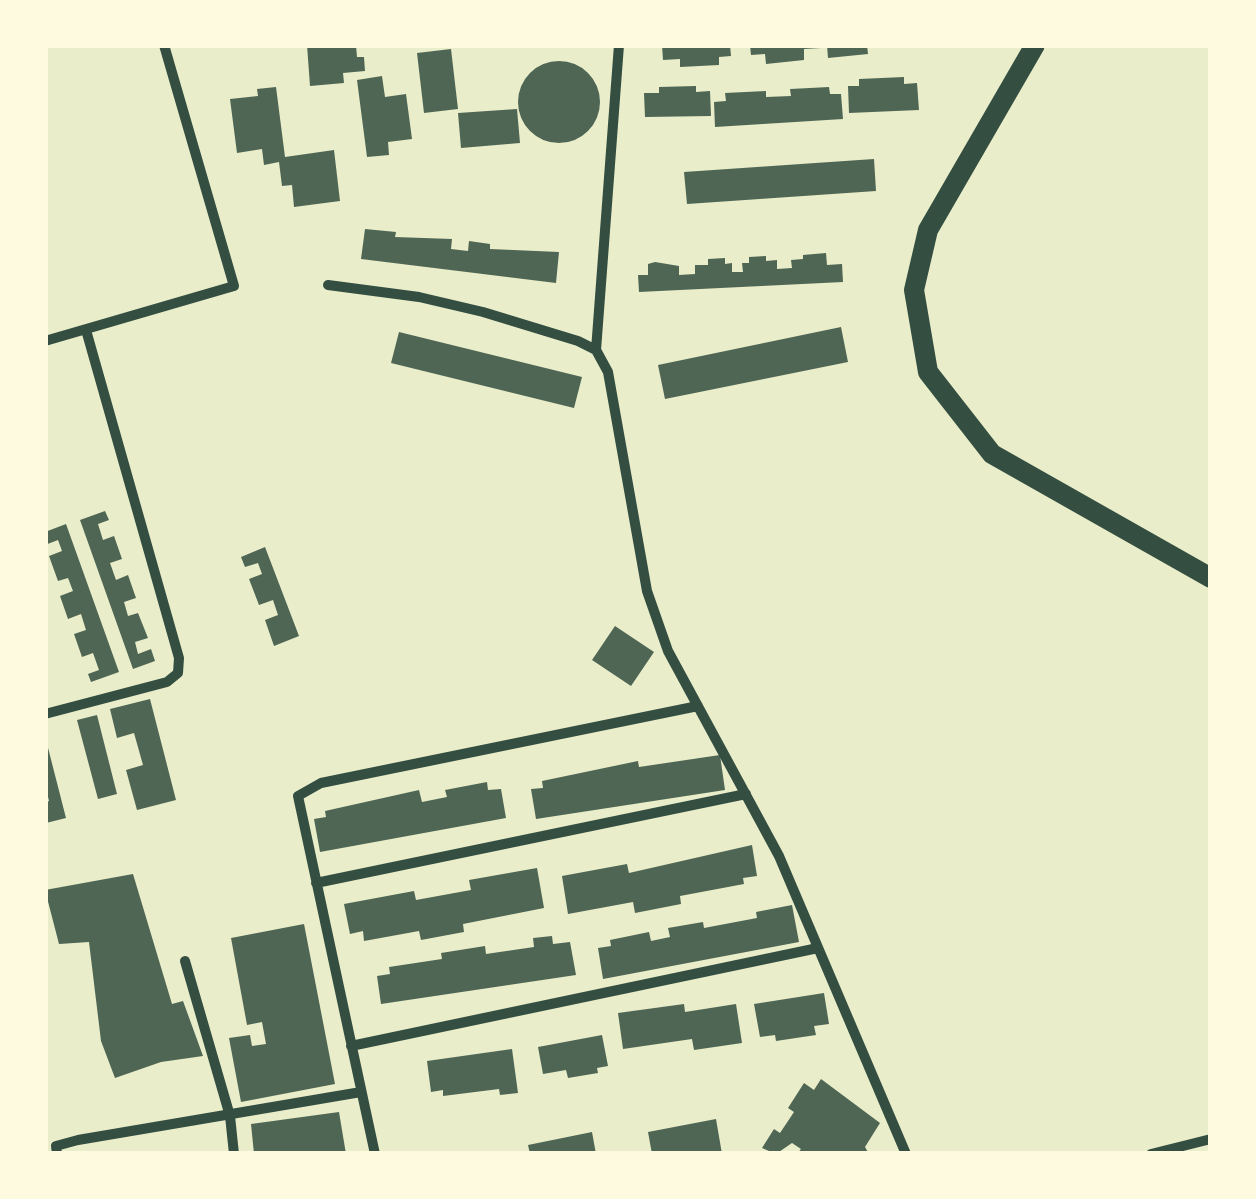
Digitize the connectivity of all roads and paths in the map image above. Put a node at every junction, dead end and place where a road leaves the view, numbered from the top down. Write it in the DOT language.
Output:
graph roads {
  1 [pos="164,45"];
  2 [pos="618,45"];
  3 [pos="1035,45"];
  4 [pos="328,285"];
  5 [pos="86,330"];
  6 [pos="45,340"];
  7 [pos="596,350"];
  8 [pos="1211,578"];
  9 [pos="698,706"];
  10 [pos="45,714"];
  11 [pos="746,794"];
  12 [pos="316,883"];
  13 [pos="818,948"];
  14 [pos="185,961"];
  15 [pos="351,1046"];
  16 [pos="362,1092"];
  17 [pos="230,1116"];
  18 [pos="1211,1139"];
  19 [pos="57,1154"];
  20 [pos="234,1154"];
  21 [pos="375,1154"];
  22 [pos="906,1154"];
  23 [pos="1151,1154"];
  1 -- 5 [label="street"];
  2 -- 7 [label="street"];
  3 -- 8 [label="main road"];
  4 -- 7 [label="street"];
  5 -- 6 [label="street"];
  5 -- 10 [label="street"];
  7 -- 9 [label="street"];
  9 -- 11 [label="street"];
  9 -- 12 [label="street"];
  11 -- 12 [label="street"];
  11 -- 13 [label="street"];
  12 -- 15 [label="street"];
  13 -- 15 [label="street"];
  13 -- 22 [label="street"];
  14 -- 17 [label="street"];
  15 -- 16 [label="street"];
  16 -- 17 [label="street"];
  16 -- 21 [label="street"];
  17 -- 19 [label="street"];
  17 -- 20 [label="street"];
  18 -- 23 [label="street"];
}
